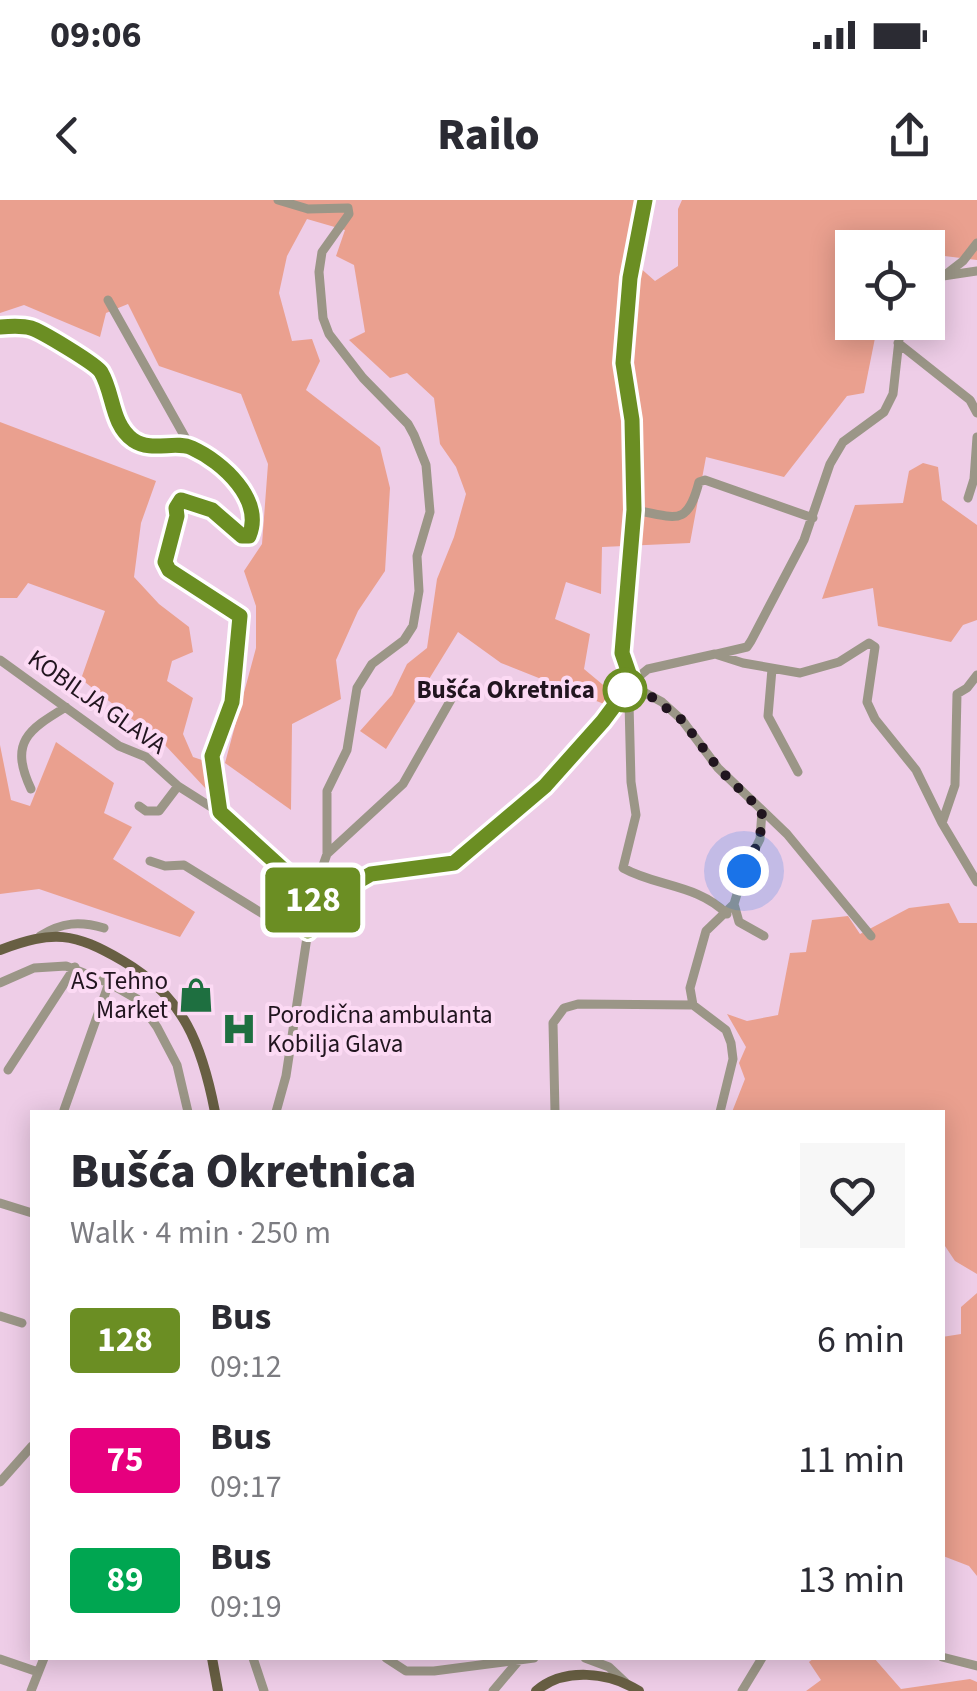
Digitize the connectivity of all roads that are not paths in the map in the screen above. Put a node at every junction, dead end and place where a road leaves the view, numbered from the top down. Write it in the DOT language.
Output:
graph roads {
  1 [pos="278,200"];
  2 [pos="645,200"];
  3 [pos="977,243"];
  4 [pos="977,271"];
  5 [pos="945,275"];
  6 [pos="945,276"];
  7 [pos="108,300"];
  8 [pos="0,327"];
  9 [pos="899,340"];
  10 [pos="898,343"];
  11 [pos="977,412"];
  12 [pos="977,438"];
  13 [pos="190,446"];
  14 [pos="975,480"];
  15 [pos="968,498"];
  16 [pos="634,510"];
  17 [pos="813,518"];
  18 [pos="714,654"];
  19 [pos="0,660"];
  20 [pos="772,669"];
  21 [pos="977,675"];
  22 [pos="632,682"];
  23 [pos="457,689"];
  24 [pos="624,692"];
  25 [pos="66,707"];
  26 [pos="798,772"];
  27 [pos="178,786"];
  28 [pos="30,788"];
  29 [pos="139,806"];
  30 [pos="762,811"];
  31 [pos="220,812"];
  32 [pos="942,822"];
  33 [pos="327,854"];
  34 [pos="150,861"];
  35 [pos="977,882"];
  36 [pos="314,891"];
  37 [pos="734,904"];
  38 [pos="726,914"];
  39 [pos="104,928"];
  40 [pos="308,931"];
  41 [pos="40,936"];
  42 [pos="764,936"];
  43 [pos="871,936"];
  44 [pos="0,950"];
  45 [pos="75,967"];
  46 [pos="0,983"];
  47 [pos="109,983"];
  48 [pos="694,1005"];
  49 [pos="8,1070"];
  50 [pos="64,1110"];
  51 [pos="188,1110"];
  52 [pos="214,1110"];
  53 [pos="277,1110"];
  54 [pos="554,1110"];
  55 [pos="720,1110"];
  56 [pos="0,1203"];
  57 [pos="30,1212"];
  58 [pos="0,1316"];
  59 [pos="22,1323"];
  60 [pos="30,1448"];
  61 [pos="0,1482"];
  62 [pos="945,1657"];
  63 [pos="0,1659"];
  64 [pos="43,1660"];
  65 [pos="212,1660"];
  66 [pos="255,1660"];
  67 [pos="389,1660"];
  68 [pos="510,1660"];
  69 [pos="519,1660"];
  70 [pos="590,1660"];
  71 [pos="761,1660"];
  72 [pos="977,1666"];
  73 [pos="38,1672"];
  74 [pos="627,1684"];
  75 [pos="30,1691"];
  76 [pos="218,1691"];
  77 [pos="264,1691"];
  78 [pos="493,1691"];
  79 [pos="536,1691"];
  80 [pos="639,1691"];
  81 [pos="742,1691"];
  1 -- 33 [label="street"];
  2 -- 16 [label="street"];
  3 -- 5 [label="street"];
  4 -- 6 [label="street"];
  7 -- 13 [label="street"];
  8 -- 13 [label="street"];
  9 -- 10 [label="street"];
  10 -- 11 [label="street"];
  10 -- 17 [label="street"];
  12 -- 14 [label="street"];
  13 -- 31 [label="street"];
  14 -- 15 [label="street"];
  16 -- 17 [label="street"];
  16 -- 22 [label="street"];
  17 -- 18 [label="street"];
  18 -- 20 [label="street"];
  18 -- 22 [label="street"];
  19 -- 25 [label="street, KOBILJA GLAVA"];
  20 -- 26 [label="street"];
  20 -- 32 [label="street"];
  21 -- 32 [label="street"];
  22 -- 24 [label="street"];
  22 -- 30 [label="street"];
  23 -- 33 [label="street"];
  24 -- 38 [label="street"];
  24 -- 40 [label="street"];
  25 -- 27 [label="street, KOBILJA GLAVA"];
  25 -- 28 [label="street"];
  27 -- 29 [label="street"];
  27 -- 31 [label="street, KOBILJA GLAVA"];
  30 -- 37 [label="street"];
  30 -- 43 [label="street"];
  31 -- 36 [label="street, KOBILJA GLAVA"];
  32 -- 35 [label="street"];
  33 -- 36 [label="street"];
  34 -- 40 [label="street"];
  36 -- 40 [label="street"];
  37 -- 38 [label="street"];
  37 -- 42 [label="street"];
  38 -- 48 [label="street"];
  39 -- 41 [label="street"];
  40 -- 53 [label="street"];
  41 -- 44 [label="main road"];
  41 -- 52 [label="main road"];
  45 -- 46 [label="street"];
  45 -- 47 [label="street"];
  45 -- 49 [label="street"];
  47 -- 50 [label="street"];
  47 -- 51 [label="street"];
  48 -- 54 [label="street"];
  48 -- 55 [label="street"];
  56 -- 57 [label="street"];
  58 -- 59 [label="street"];
  60 -- 61 [label="street"];
  62 -- 72 [label="street"];
  63 -- 73 [label="street"];
  64 -- 73 [label="street"];
  65 -- 76 [label="main road"];
  66 -- 77 [label="street"];
  67 -- 68 [label="street"];
  69 -- 78 [label="street"];
  70 -- 74 [label="street"];
  71 -- 81 [label="street"];
  73 -- 75 [label="street"];
  74 -- 79 [label="main road"];
  74 -- 80 [label="main road"];
}
